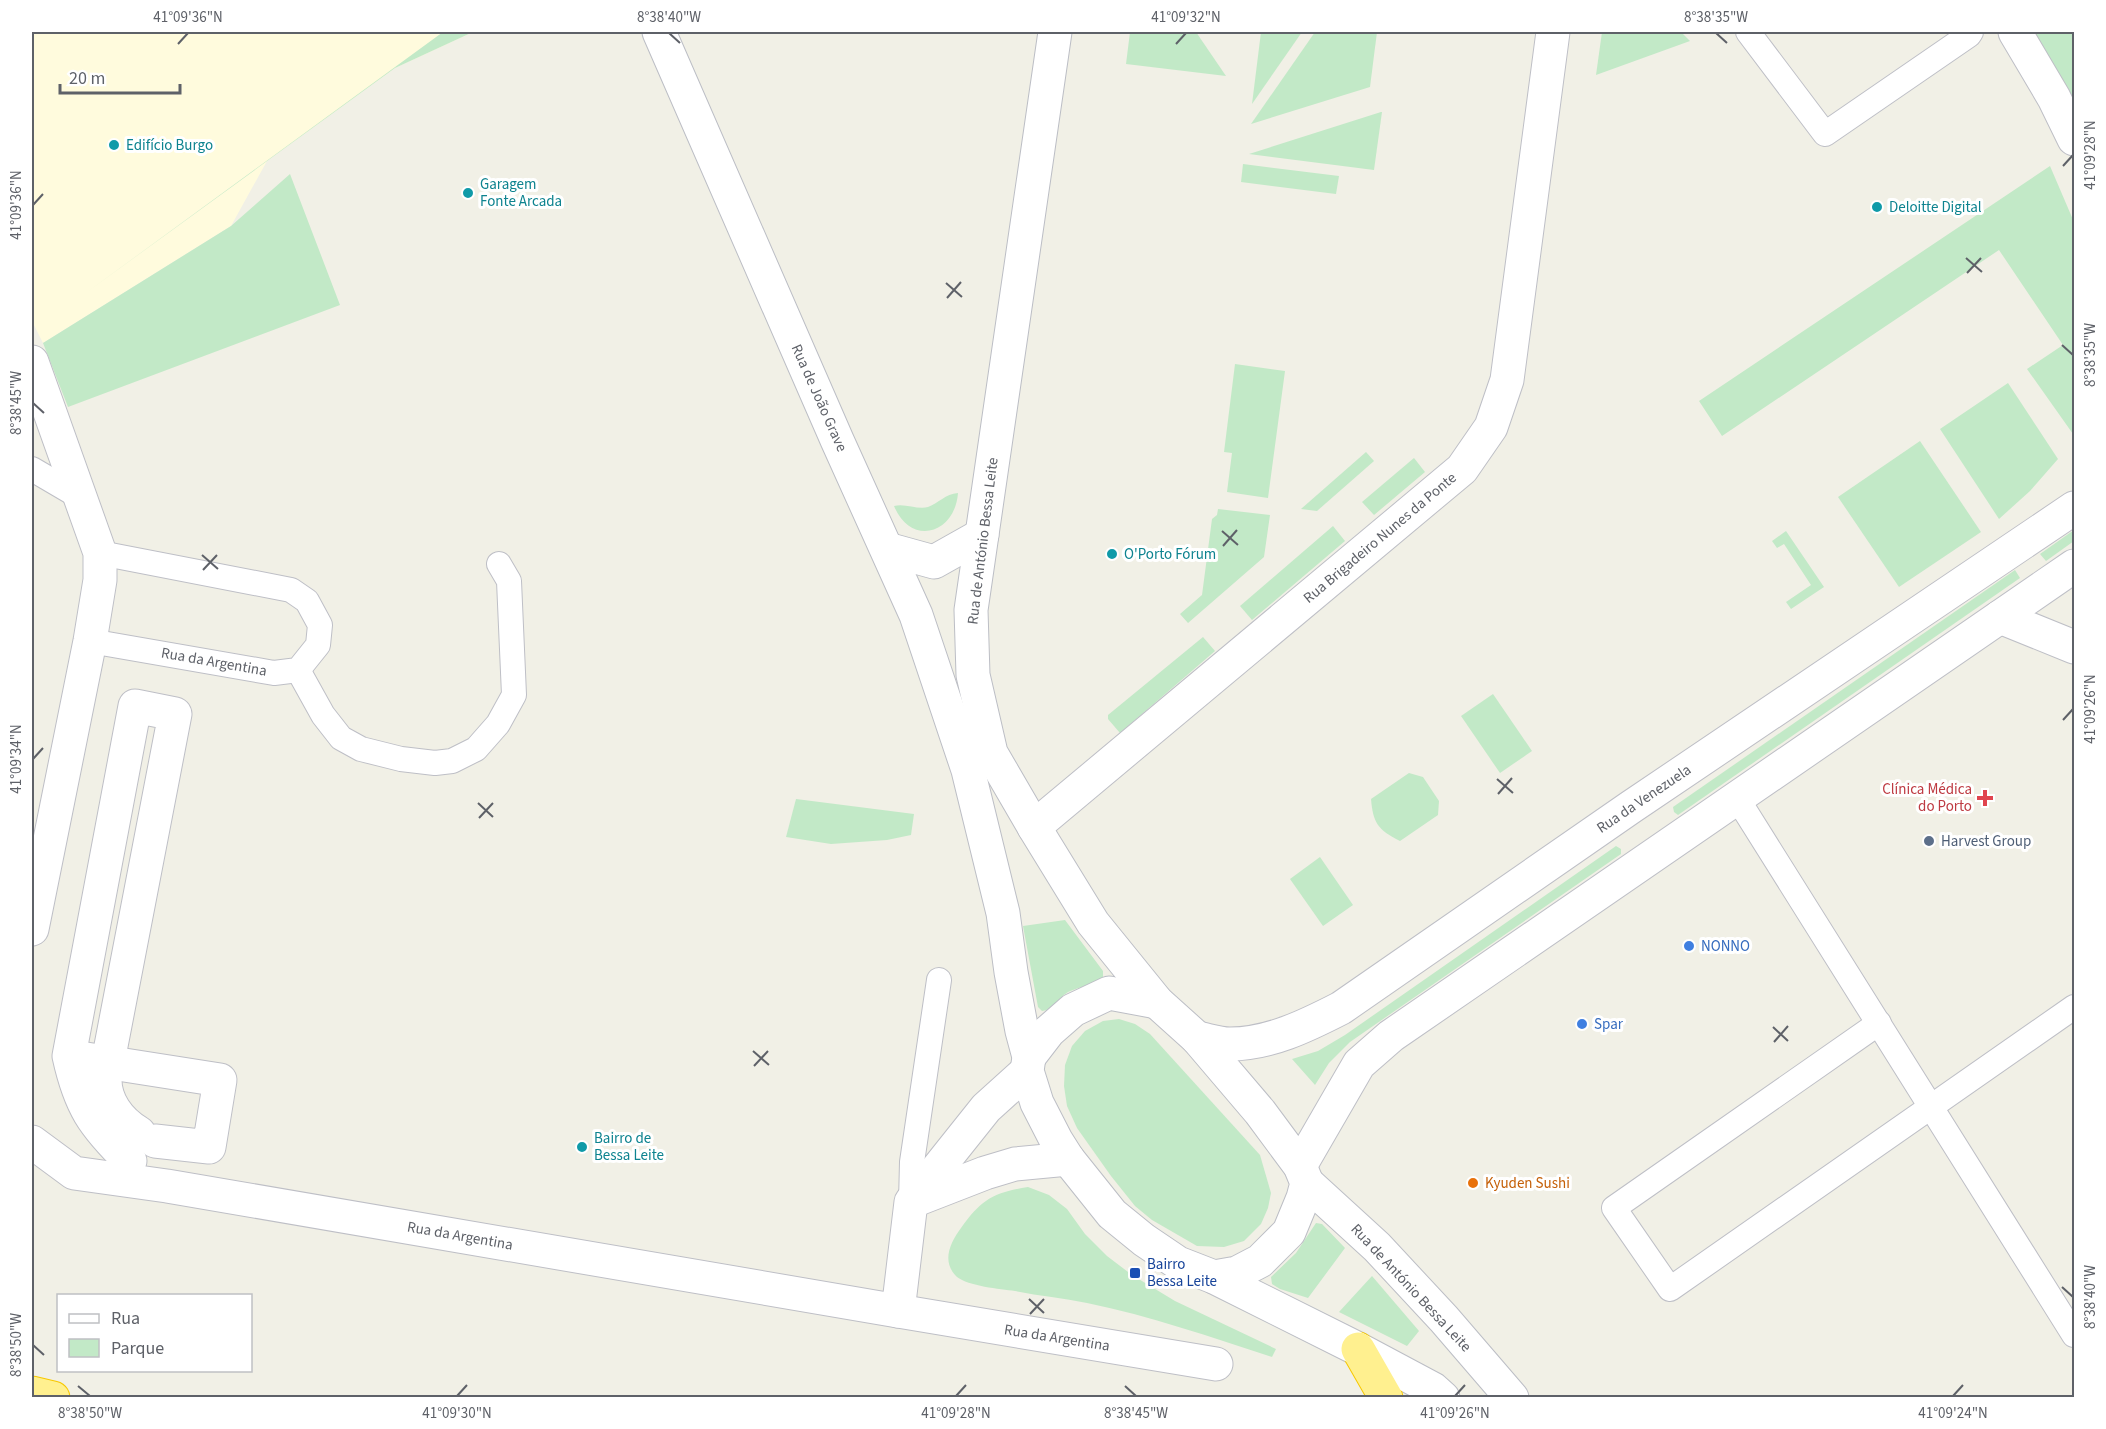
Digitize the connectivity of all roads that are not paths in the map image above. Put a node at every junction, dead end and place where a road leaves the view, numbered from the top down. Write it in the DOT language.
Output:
graph roads {
  1 [pos="658,32"];
  2 [pos="1055,32"];
  3 [pos="1553,32"];
  4 [pos="1748,32"];
  5 [pos="1971,32"];
  6 [pos="2015,32"];
  7 [pos="2074,140"];
  8 [pos="32,362"];
  9 [pos="32,469"];
  10 [pos="78,496"];
  11 [pos="2074,507"];
  12 [pos="982,535"];
  13 [pos="887,549"];
  14 [pos="100,553"];
  15 [pos="499,564"];
  16 [pos="2074,566"];
  17 [pos="2000,617"];
  18 [pos="90,641"];
  19 [pos="2074,647"];
  20 [pos="298,670"];
  21 [pos="1737,798"];
  22 [pos="1631,807"];
  23 [pos="1034,827"];
  24 [pos="1661,850"];
  25 [pos="32,929"];
  26 [pos="939,980"];
  27 [pos="1157,1002"];
  28 [pos="2074,1007"];
  29 [pos="1879,1023"];
  30 [pos="1197,1038"];
  31 [pos="69,1056"];
  32 [pos="108,1062"];
  33 [pos="1028,1064"];
  34 [pos="1931,1107"];
  35 [pos="32,1142"];
  36 [pos="149,1153"];
  37 [pos="1068,1159"];
  38 [pos="1303,1175"];
  39 [pos="911,1202"];
  40 [pos="1214,1277"];
  41 [pos="898,1311"];
  42 [pos="2074,1335"];
  43 [pos="1358,1349"];
  44 [pos="1216,1364"];
  45 [pos="32,1393"];
  46 [pos="53,1398"];
  47 [pos="1386,1398"];
  48 [pos="1443,1398"];
  49 [pos="1512,1398"];
  1 -- 13 [label="street, Rua de João Grave"];
  2 -- 12 [label="street, Rua de António Bessa Leite"];
  3 -- 23 [label="street, Rua Brigadeiro Nunes da Ponte"];
  4 -- 5 [label="lane"];
  6 -- 7 [label="street"];
  8 -- 10 [label="street"];
  9 -- 10 [label="lane"];
  10 -- 14 [label="street"];
  11 -- 22 [label="street, Rua da Venezuela"];
  12 -- 13 [label="street"];
  12 -- 23 [label="street, Rua de António Bessa Leite"];
  13 -- 33 [label="street, Rua de João Grave"];
  14 -- 18 [label="street"];
  14 -- 20 [label="lane"];
  15 -- 20 [label="lane"];
  16 -- 17 [label="street"];
  17 -- 19 [label="street"];
  17 -- 21 [label="street"];
  18 -- 20 [label="lane, Rua da Argentina"];
  18 -- 25 [label="street"];
  21 -- 24 [label="street"];
  21 -- 29 [label="lane"];
  22 -- 24 [label="street"];
  22 -- 30 [label="street, Rua da Venezuela"];
  23 -- 27 [label="street, Rua de António Bessa Leite"];
  24 -- 38 [label="street"];
  26 -- 39 [label="lane"];
  27 -- 30 [label="street, Rua de António Bessa Leite"];
  27 -- 33 [label="street"];
  28 -- 34 [label="lane"];
  29 -- 34 [label="lane"];
  29 -- 34 [label="lane"];
  30 -- 38 [label="street, Rua de António Bessa Leite"];
  31 -- 32 [label="street"];
  31 -- 32 [label="street"];
  31 -- 36 [label="street"];
  32 -- 36 [label="street"];
  32 -- 36 [label="street"];
  33 -- 37 [label="street"];
  33 -- 39 [label="street"];
  34 -- 42 [label="lane"];
  35 -- 41 [label="street, Rua da Argentina"];
  37 -- 39 [label="street"];
  37 -- 40 [label="street"];
  38 -- 40 [label="street"];
  38 -- 49 [label="street, Rua de António Bessa Leite"];
  39 -- 41 [label="street"];
  40 -- 43 [label="street"];
  41 -- 44 [label="street, Rua da Argentina"];
  43 -- 47 [label="highway"];
  43 -- 48 [label="street"];
  45 -- 46 [label="highway"];
}
